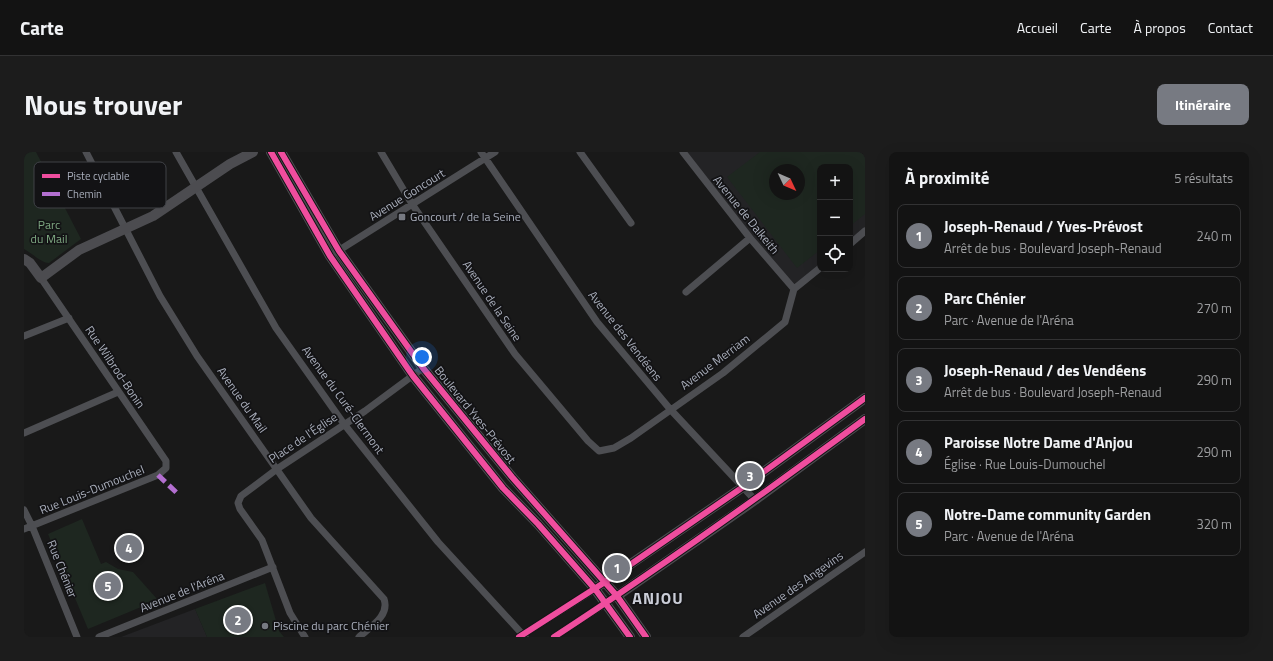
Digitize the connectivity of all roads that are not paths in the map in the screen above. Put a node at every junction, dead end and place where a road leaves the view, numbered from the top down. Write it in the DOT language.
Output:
graph roads {
  1 [pos="86,152"];
  2 [pos="176,152"];
  3 [pos="253,152"];
  4 [pos="271,152"];
  5 [pos="281,152"];
  6 [pos="381,152"];
  7 [pos="495,152"];
  8 [pos="580,152"];
  9 [pos="683,152"];
  10 [pos="483,155"];
  11 [pos="91,162"];
  12 [pos="195,187"];
  13 [pos="412,204"];
  14 [pos="166,207"];
  15 [pos="114,208"];
  16 [pos="165,208"];
  17 [pos="631,223"];
  18 [pos="125,229"];
  19 [pos="864,235"];
  20 [pos="750,238"];
  21 [pos="853,242"];
  22 [pos="335,253"];
  23 [pos="24,259"];
  24 [pos="817,270"];
  25 [pos="41,278"];
  26 [pos="794,289"];
  27 [pos="686,292"];
  28 [pos="69,318"];
  29 [pos="24,336"];
  30 [pos="423,368"];
  31 [pos="413,376"];
  32 [pos="118,392"];
  33 [pos="865,398"];
  34 [pos="670,409"];
  35 [pos="865,419"];
  36 [pos="344,424"];
  37 [pos="24,433"];
  38 [pos="599,451"];
  39 [pos="166,468"];
  40 [pos="277,469"];
  41 [pos="510,475"];
  42 [pos="500,484"];
  43 [pos="743,487"];
  44 [pos="755,500"];
  45 [pos="24,510"];
  46 [pos="32,526"];
  47 [pos="24,529"];
  48 [pos="865,552"];
  49 [pos="273,567"];
  50 [pos="605,582"];
  51 [pos="595,589"];
  52 [pos="617,596"];
  53 [pos="606,603"];
  54 [pos="522,636"];
  55 [pos="77,637"];
  56 [pos="99,637"];
  57 [pos="305,637"];
  58 [pos="359,637"];
  59 [pos="554,637"];
  60 [pos="630,637"];
  61 [pos="646,637"];
  62 [pos="743,637"];
  1 -- 11 [label="street, Avenue du Mail"];
  2 -- 12 [label="street, Avenue du Curé-Clermont"];
  3 -- 12 [label="street"];
  4 -- 22 [label="street, Boulevard Yves-Prévost"];
  5 -- 22 [label="street, Boulevard Yves-Prévost"];
  6 -- 13 [label="street, Avenue de la Seine"];
  7 -- 10 [label="street, Avenue Goncourt"];
  8 -- 17 [label="street"];
  9 -- 20 [label="street, Avenue de Dalkeith"];
  10 -- 13 [label="street, Avenue Goncourt"];
  10 -- 34 [label="street, Avenue des Vendéens"];
  12 -- 14 [label="street"];
  12 -- 36 [label="street, Avenue du Curé-Clermont"];
  13 -- 22 [label="street, Avenue Goncourt"];
  13 -- 38 [label="street, Avenue de la Seine"];
  15 -- 18 [label="street, Avenue du Mail"];
  16 -- 18 [label="street"];
  18 -- 25 [label="street"];
  18 -- 40 [label="street, Avenue du Mail"];
  19 -- 21 [label="street"];
  20 -- 26 [label="street, Avenue de Dalkeith"];
  20 -- 27 [label="street"];
  22 -- 30 [label="street, Boulevard Yves-Prévost"];
  22 -- 31 [label="street, Boulevard Yves-Prévost"];
  23 -- 25 [label="street"];
  24 -- 26 [label="street"];
  25 -- 28 [label="street, Rue Wilbrod-Bonin"];
  26 -- 34 [label="street, Avenue Merriam"];
  28 -- 29 [label="street"];
  28 -- 32 [label="street, Rue Wilbrod-Bonin"];
  30 -- 31 [label="street, Place de l'Église"];
  30 -- 41 [label="street, Boulevard Yves-Prévost"];
  31 -- 36 [label="street, Place de l'Église"];
  31 -- 42 [label="street, Boulevard Yves-Prévost"];
  32 -- 37 [label="street"];
  32 -- 39 [label="street, Rue Wilbrod-Bonin"];
  33 -- 43 [label="street"];
  34 -- 38 [label="street, Avenue Merriam"];
  34 -- 43 [label="street, Avenue des Vendéens"];
  35 -- 44 [label="street"];
  36 -- 40 [label="street, Place de l'Église"];
  36 -- 54 [label="street, Avenue du Curé-Clermont"];
  39 -- 46 [label="street, Rue Louis-Dumouchel"];
  40 -- 49 [label="street, Place de l'Église"];
  40 -- 58 [label="street, Avenue du Mail"];
  41 -- 42 [label="street, Boulevard Yves-Prévost"];
  41 -- 50 [label="street, Boulevard Yves-Prévost"];
  42 -- 51 [label="street, Boulevard Yves-Prévost"];
  43 -- 44 [label="street, Avenue des Vendéens"];
  43 -- 50 [label="street"];
  44 -- 52 [label="street"];
  45 -- 46 [label="street, Rue Chénier"];
  46 -- 47 [label="street, Rue Louis-Dumouchel"];
  46 -- 55 [label="street, Rue Chénier"];
  48 -- 62 [label="street, Avenue des Angevins"];
  49 -- 56 [label="street, Avenue de l'Aréna"];
  49 -- 57 [label="street"];
  50 -- 51 [label="street"];
  50 -- 52 [label="street, Boulevard Yves-Prévost"];
  51 -- 53 [label="street, Boulevard Yves-Prévost"];
  51 -- 54 [label="street"];
  52 -- 53 [label="street"];
  52 -- 61 [label="street, Boulevard Yves-Prévost"];
  53 -- 59 [label="street"];
  53 -- 60 [label="street, Boulevard Yves-Prévost"];
}
